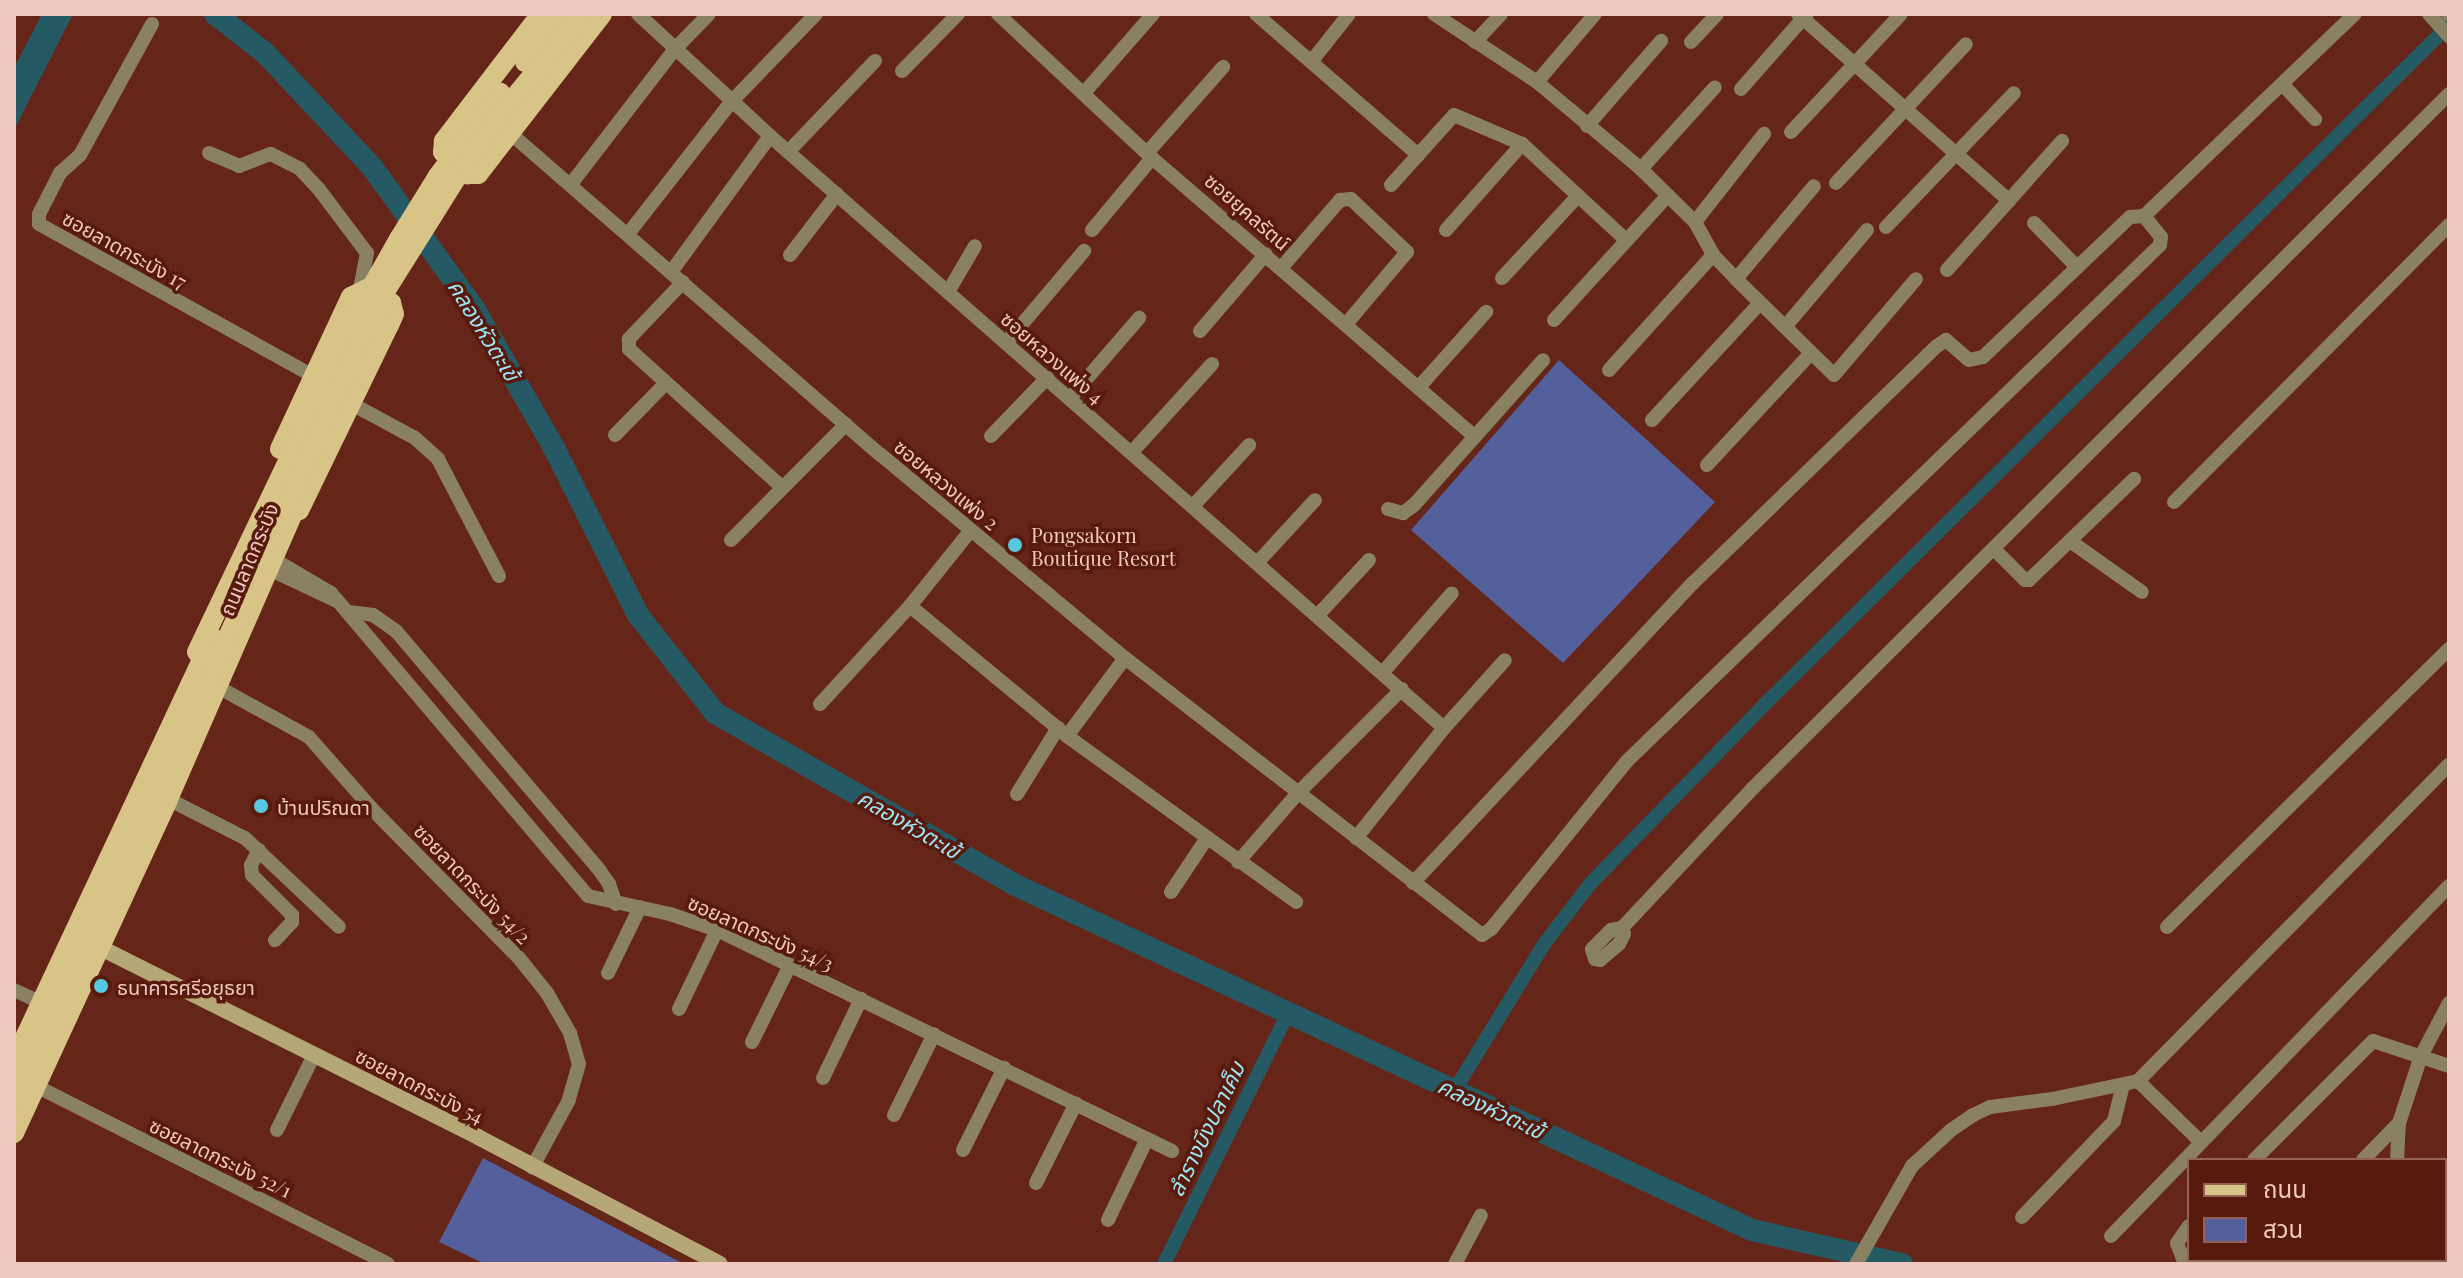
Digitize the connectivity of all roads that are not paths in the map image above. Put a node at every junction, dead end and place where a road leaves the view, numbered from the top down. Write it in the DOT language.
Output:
graph roads {
  1 [pos="594,14"];
  2 [pos="602,14"];
  3 [pos="638,14"];
  4 [pos="709,14"];
  5 [pos="816,14"];
  6 [pos="958,14"];
  7 [pos="998,14"];
  8 [pos="1153,14"];
  9 [pos="1256,14"];
  10 [pos="1349,14"];
  11 [pos="1434,14"];
  12 [pos="1501,14"];
  13 [pos="1595,14"];
  14 [pos="1717,14"];
  15 [pos="1901,14"];
  16 [pos="2355,14"];
  17 [pos="2429,14"];
  18 [pos="1803,16"];
  19 [pos="567,18"];
  20 [pos="152,24"];
  21 [pos="2449,36"];
  22 [pos="1661,41"];
  23 [pos="1475,42"];
  24 [pos="1691,42"];
  25 [pos="1966,44"];
  26 [pos="675,49"];
  27 [pos="875,61"];
  28 [pos="1311,62"];
  29 [pos="1854,64"];
  30 [pos="1223,67"];
  31 [pos="902,71"];
  32 [pos="1537,82"];
  33 [pos="2283,85"];
  34 [pos="1715,87"];
  35 [pos="1741,89"];
  36 [pos="1084,93"];
  37 [pos="2014,93"];
  38 [pos="2449,94"];
  39 [pos="732,101"];
  40 [pos="1905,109"];
  41 [pos="2315,119"];
  42 [pos="1587,126"];
  43 [pos="1791,132"];
  44 [pos="510,133"];
  45 [pos="1764,134"];
  46 [pos="770,136"];
  47 [pos="2062,141"];
  48 [pos="1522,144"];
  49 [pos="788,152"];
  50 [pos="209,153"];
  51 [pos="1956,154"];
  52 [pos="1150,155"];
  53 [pos="1418,155"];
  54 [pos="1641,169"];
  55 [pos="1836,183"];
  56 [pos="571,184"];
  57 [pos="1391,185"];
  58 [pos="1814,186"];
  59 [pos="837,194"];
  60 [pos="1668,195"];
  61 [pos="1578,196"];
  62 [pos="2009,201"];
  63 [pos="2144,216"];
  64 [pos="1695,222"];
  65 [pos="2034,223"];
  66 [pos="2449,225"];
  67 [pos="1886,227"];
  68 [pos="1092,230"];
  69 [pos="1446,230"];
  70 [pos="1867,230"];
  71 [pos="628,234"];
  72 [pos="1626,240"];
  73 [pos="975,246"];
  74 [pos="1084,251"];
  75 [pos="1266,254"];
  76 [pos="790,255"];
  77 [pos="1713,255"];
  78 [pos="1282,267"];
  79 [pos="2077,267"];
  80 [pos="1947,270"];
  81 [pos="671,272"];
  82 [pos="1502,278"];
  83 [pos="1736,279"];
  84 [pos="1916,279"];
  85 [pos="683,282"];
  86 [pos="360,289"];
  87 [pos="948,292"];
  88 [pos="1760,303"];
  89 [pos="1486,312"];
  90 [pos="1139,318"];
  91 [pos="1554,320"];
  92 [pos="1347,323"];
  93 [pos="1785,327"];
  94 [pos="1200,331"];
  95 [pos="1006,343"];
  96 [pos="1811,353"];
  97 [pos="1543,360"];
  98 [pos="1212,364"];
  99 [pos="1609,370"];
  100 [pos="311,375"];
  101 [pos="1047,378"];
  102 [pos="666,383"];
  103 [pos="1419,387"];
  104 [pos="1070,398"];
  105 [pos="352,404"];
  106 [pos="1652,420"];
  107 [pos="846,424"];
  108 [pos="615,435"];
  109 [pos="991,436"];
  110 [pos="1474,436"];
  111 [pos="1249,445"];
  112 [pos="1132,452"];
  113 [pos="1707,465"];
  114 [pos="2134,479"];
  115 [pos="783,488"];
  116 [pos="1315,500"];
  117 [pos="2174,502"];
  118 [pos="266,506"];
  119 [pos="1193,506"];
  120 [pos="1388,509"];
  121 [pos="291,520"];
  122 [pos="971,530"];
  123 [pos="731,540"];
  124 [pos="2070,541"];
  125 [pos="1994,549"];
  126 [pos="1369,560"];
  127 [pos="1258,562"];
  128 [pos="273,565"];
  129 [pos="499,576"];
  130 [pos="2142,592"];
  131 [pos="1452,593"];
  132 [pos="910,606"];
  133 [pos="349,612"];
  134 [pos="1318,615"];
  135 [pos="2449,649"];
  136 [pos="1125,658"];
  137 [pos="1505,660"];
  138 [pos="1384,671"];
  139 [pos="218,687"];
  140 [pos="1402,689"];
  141 [pos="820,704"];
  142 [pos="1444,728"];
  143 [pos="1062,732"];
  144 [pos="2449,765"];
  145 [pos="1298,793"];
  146 [pos="1017,794"];
  147 [pos="168,799"];
  148 [pos="1207,838"];
  149 [pos="1356,838"];
  150 [pos="259,850"];
  151 [pos="1238,862"];
  152 [pos="1413,883"];
  153 [pos="2449,886"];
  154 [pos="1171,892"];
  155 [pos="1296,902"];
  156 [pos="616,904"];
  157 [pos="640,907"];
  158 [pos="339,927"];
  159 [pos="2167,927"];
  160 [pos="1622,928"];
  161 [pos="717,930"];
  162 [pos="65,931"];
  163 [pos="275,940"];
  164 [pos="99,947"];
  165 [pos="790,965"];
  166 [pos="608,973"];
  167 [pos="23,994"];
  168 [pos="861,999"];
  169 [pos="2449,1003"];
  170 [pos="679,1009"];
  171 [pos="934,1034"];
  172 [pos="14,1039"];
  173 [pos="752,1042"];
  174 [pos="314,1055"];
  175 [pos="2421,1056"];
  176 [pos="14,1061"];
  177 [pos="2449,1066"];
  178 [pos="1004,1068"];
  179 [pos="823,1078"];
  180 [pos="2138,1081"];
  181 [pos="36,1086"];
  182 [pos="2123,1086"];
  183 [pos="14,1095"];
  184 [pos="1076,1103"];
  185 [pos="894,1115"];
  186 [pos="2399,1123"];
  187 [pos="277,1130"];
  188 [pos="14,1133"];
  189 [pos="1147,1139"];
  190 [pos="2201,1142"];
  191 [pos="963,1150"];
  192 [pos="1172,1151"];
  193 [pos="2256,1158"];
  194 [pos="2365,1158"];
  195 [pos="2397,1158"];
  196 [pos="532,1168"];
  197 [pos="1036,1183"];
  198 [pos="1481,1215"];
  199 [pos="2022,1217"];
  200 [pos="1108,1220"];
  201 [pos="2187,1229"];
  202 [pos="2111,1236"];
  203 [pos="388,1264"];
  204 [pos="720,1264"];
  205 [pos="1455,1264"];
  206 [pos="1856,1264"];
  207 [pos="2185,1264"];
  1 -- 19 [label="main road"];
  2 -- 44 [label="main road"];
  3 -- 26 [label="street, ซอยหลวงแพ่ง 4"];
  4 -- 26 [label="street"];
  5 -- 39 [label="street"];
  6 -- 31 [label="street"];
  7 -- 36 [label="street, ซอยยุคลรัตน์"];
  8 -- 36 [label="street"];
  9 -- 28 [label="street"];
  10 -- 28 [label="street"];
  11 -- 23 [label="street"];
  12 -- 23 [label="street"];
  13 -- 32 [label="street"];
  14 -- 24 [label="street"];
  15 -- 29 [label="street"];
  16 -- 33 [label="street"];
  17 -- 21 [label="street"];
  18 -- 29 [label="street"];
  18 -- 35 [label="street"];
  19 -- 44 [label="main road"];
  19 -- 118 [label="main road, ถนนลาดกระบัง, bridge"];
  19 -- 121 [label="main road, ถนนลาดกระบัง"];
  19 -- 176 [label="main road, bridge"];
  19 -- 183 [label="main road, bridge"];
  20 -- 100 [label="street, ซอยลาดกระบัง 17"];
  22 -- 42 [label="street"];
  23 -- 32 [label="street"];
  25 -- 40 [label="street"];
  26 -- 39 [label="street, ซอยหลวงแพ่ง 4"];
  26 -- 56 [label="street"];
  27 -- 49 [label="street"];
  28 -- 53 [label="street"];
  29 -- 40 [label="street"];
  29 -- 43 [label="street"];
  30 -- 52 [label="street"];
  32 -- 42 [label="street"];
  33 -- 41 [label="street"];
  33 -- 63 [label="street"];
  34 -- 54 [label="street"];
  36 -- 52 [label="street, ซอยยุคลรัตน์"];
  37 -- 51 [label="street"];
  38 -- 125 [label="street"];
  39 -- 46 [label="street, ซอยหลวงแพ่ง 4"];
  39 -- 71 [label="street"];
  40 -- 51 [label="street"];
  40 -- 55 [label="street"];
  42 -- 54 [label="street"];
  44 -- 56 [label="street, ซอยหลวงแพ่ง 2"];
  45 -- 64 [label="street"];
  46 -- 49 [label="street, ซอยหลวงแพ่ง 4"];
  46 -- 81 [label="street"];
  47 -- 62 [label="street"];
  48 -- 53 [label="street"];
  48 -- 61 [label="street"];
  48 -- 69 [label="street"];
  49 -- 59 [label="street, ซอยหลวงแพ่ง 4"];
  50 -- 86 [label="street"];
  51 -- 62 [label="street"];
  51 -- 67 [label="street"];
  52 -- 68 [label="street"];
  52 -- 75 [label="street, ซอยยุคลรัตน์"];
  53 -- 57 [label="street"];
  54 -- 60 [label="street"];
  56 -- 71 [label="street, ซอยหลวงแพ่ง 2"];
  58 -- 83 [label="street"];
  59 -- 76 [label="street"];
  59 -- 87 [label="street, ซอยหลวงแพ่ง 4"];
  60 -- 64 [label="street"];
  60 -- 72 [label="street"];
  61 -- 72 [label="street"];
  61 -- 82 [label="street"];
  62 -- 80 [label="street"];
  63 -- 79 [label="street"];
  63 -- 152 [label="street, ซอยหลวงแพ่ง 2"];
  64 -- 77 [label="street"];
  65 -- 79 [label="street"];
  66 -- 117 [label="street"];
  70 -- 93 [label="street"];
  71 -- 81 [label="street, ซอยหลวงแพ่ง 2"];
  72 -- 91 [label="street"];
  73 -- 87 [label="street"];
  74 -- 95 [label="street"];
  75 -- 78 [label="street, ซอยยุคลรัตน์"];
  75 -- 94 [label="street"];
  77 -- 83 [label="street"];
  77 -- 99 [label="street"];
  78 -- 92 [label="street, ซอยยุคลรัตน์"];
  78 -- 92 [label="street"];
  79 -- 152 [label="street"];
  81 -- 85 [label="street, ซอยหลวงแพ่ง 2"];
  83 -- 88 [label="street"];
  84 -- 96 [label="street"];
  85 -- 102 [label="street"];
  85 -- 107 [label="street, ซอยหลวงแพ่ง 2"];
  86 -- 100 [label="main road"];
  86 -- 105 [label="main road"];
  87 -- 95 [label="street, ซอยหลวงแพ่ง 4"];
  88 -- 93 [label="street"];
  88 -- 106 [label="street"];
  89 -- 103 [label="street"];
  90 -- 104 [label="street"];
  92 -- 103 [label="street, ซอยยุคลรัตน์"];
  93 -- 96 [label="street"];
  95 -- 101 [label="street, ซอยหลวงแพ่ง 4"];
  96 -- 113 [label="street"];
  97 -- 110 [label="street"];
  98 -- 112 [label="street"];
  100 -- 118 [label="main road"];
  101 -- 104 [label="street, ซอยหลวงแพ่ง 4"];
  101 -- 109 [label="street"];
  102 -- 108 [label="street"];
  102 -- 115 [label="street"];
  103 -- 110 [label="street, ซอยยุคลรัตน์"];
  104 -- 112 [label="street, ซอยหลวงแพ่ง 4"];
  105 -- 121 [label="main road"];
  105 -- 129 [label="street"];
  107 -- 115 [label="street"];
  107 -- 122 [label="street, ซอยหลวงแพ่ง 2"];
  110 -- 120 [label="street"];
  111 -- 119 [label="street"];
  112 -- 119 [label="street, ซอยหลวงแพ่ง 4"];
  114 -- 124 [label="street"];
  115 -- 123 [label="street"];
  116 -- 127 [label="street"];
  118 -- 162 [label="main road, ถนนลาดกระบัง"];
  119 -- 127 [label="street, ซอยหลวงแพ่ง 4"];
  121 -- 128 [label="main road, ถนนลาดกระบัง"];
  122 -- 132 [label="street"];
  122 -- 136 [label="street, ซอยหลวงแพ่ง 2"];
  124 -- 125 [label="street"];
  124 -- 130 [label="street"];
  125 -- 160 [label="street"];
  126 -- 134 [label="street"];
  127 -- 134 [label="street, ซอยหลวงแพ่ง 4"];
  128 -- 133 [label="street, ซอยลาดกระบัง 54/3"];
  128 -- 139 [label="main road, ถนนลาดกระบัง"];
  131 -- 138 [label="street"];
  132 -- 141 [label="street"];
  132 -- 143 [label="street"];
  133 -- 156 [label="street, ซอยลาดกระบัง 54/3"];
  133 -- 156 [label="street"];
  134 -- 138 [label="street, ซอยหลวงแพ่ง 4"];
  135 -- 159 [label="street"];
  136 -- 143 [label="street"];
  136 -- 145 [label="street, ซอยหลวงแพ่ง 2"];
  137 -- 142 [label="street"];
  138 -- 140 [label="street, ซอยหลวงแพ่ง 4"];
  139 -- 147 [label="main road, ถนนลาดกระบัง"];
  139 -- 196 [label="street, ซอยลาดกระบัง 54/2"];
  140 -- 142 [label="street, ซอยหลวงแพ่ง 4"];
  140 -- 145 [label="street"];
  142 -- 149 [label="street"];
  143 -- 146 [label="street"];
  143 -- 148 [label="street"];
  144 -- 180 [label="street"];
  145 -- 149 [label="street, ซอยหลวงแพ่ง 2"];
  145 -- 151 [label="street"];
  147 -- 150 [label="street"];
  147 -- 164 [label="main road, ถนนลาดกระบัง"];
  148 -- 151 [label="street"];
  148 -- 154 [label="street"];
  149 -- 152 [label="street, ซอยหลวงแพ่ง 2"];
  150 -- 158 [label="street"];
  150 -- 163 [label="street"];
  151 -- 155 [label="street"];
  153 -- 190 [label="street"];
  156 -- 157 [label="street, ซอยลาดกระบัง 54/3"];
  157 -- 161 [label="street, ซอยลาดกระบัง 54/3"];
  157 -- 166 [label="street"];
  161 -- 165 [label="street, ซอยลาดกระบัง 54/3"];
  161 -- 170 [label="street"];
  162 -- 164 [label="main road"];
  162 -- 167 [label="main road, ถนนลาดกระบัง"];
  164 -- 174 [label="main road, ซอยลาดกระบัง 54"];
  164 -- 181 [label="main road, ถนนลาดกระบัง"];
  165 -- 168 [label="street, ซอยลาดกระบัง 54/3"];
  165 -- 173 [label="street"];
  167 -- 172 [label="main road, ถนนลาดกระบัง"];
  168 -- 171 [label="street, ซอยลาดกระบัง 54/3"];
  168 -- 179 [label="street"];
  169 -- 175 [label="street"];
  171 -- 178 [label="street, ซอยลาดกระบัง 54/3"];
  171 -- 185 [label="street"];
  174 -- 187 [label="street"];
  174 -- 196 [label="main road, ซอยลาดกระบัง 54"];
  175 -- 177 [label="street"];
  175 -- 186 [label="street"];
  175 -- 193 [label="street"];
  178 -- 184 [label="street, ซอยลาดกระบัง 54/3"];
  178 -- 191 [label="street"];
  180 -- 182 [label="street"];
  180 -- 190 [label="street"];
  181 -- 188 [label="main road, ถนนลาดกระบัง"];
  181 -- 203 [label="street, ซอยลาดกระบัง 52/1"];
  182 -- 199 [label="street"];
  182 -- 206 [label="street"];
  184 -- 189 [label="street, ซอยลาดกระบัง 54/3"];
  184 -- 197 [label="street"];
  186 -- 194 [label="street"];
  186 -- 195 [label="street"];
  189 -- 192 [label="street, ซอยลาดกระบัง 54/3"];
  189 -- 200 [label="street"];
  190 -- 202 [label="street"];
  196 -- 204 [label="main road, ซอยลาดกระบัง 54"];
  198 -- 205 [label="street"];
  201 -- 207 [label="street"];
}
